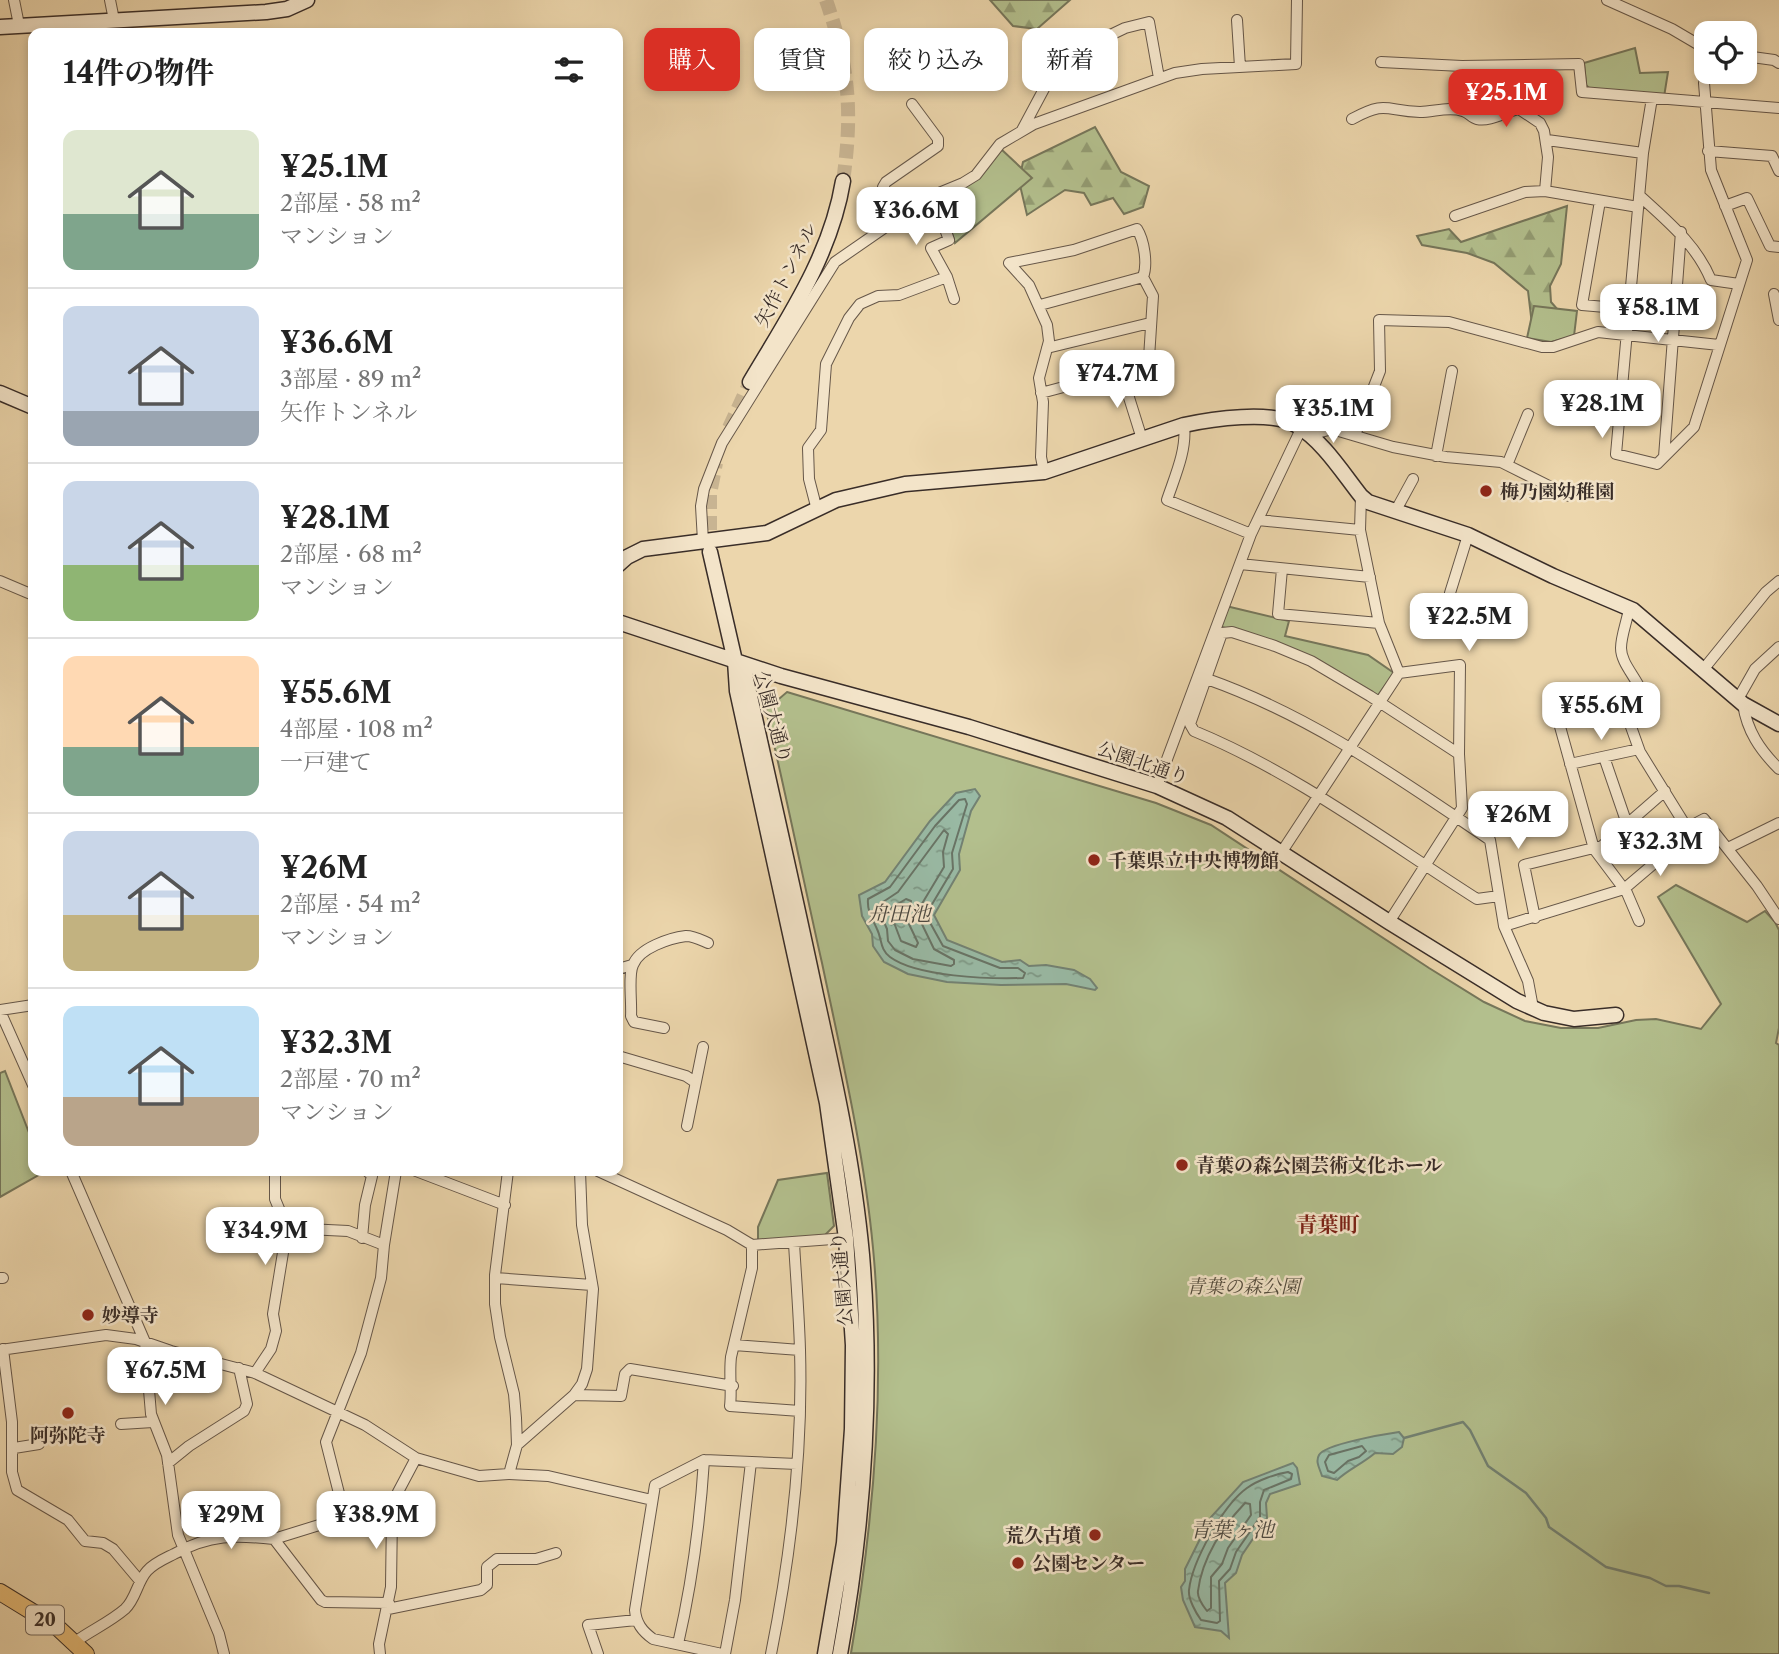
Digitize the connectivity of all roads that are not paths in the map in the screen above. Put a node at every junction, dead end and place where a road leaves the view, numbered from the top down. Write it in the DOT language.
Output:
graph roads {
  1 [pos="14,0"];
  2 [pos="110,0"];
  3 [pos="307,0"];
  4 [pos="1297,0"];
  5 [pos="1607,0"];
  6 [pos="114,20"];
  7 [pos="1237,20"];
  8 [pos="19,25"];
  9 [pos="0,27"];
  10 [pos="1694,41"];
  11 [pos="1757,58"];
  12 [pos="1381,62"];
  13 [pos="1779,63"];
  14 [pos="1465,66"];
  15 [pos="1240,67"];
  16 [pos="1159,78"];
  17 [pos="1704,84"];
  18 [pos="1652,98"];
  19 [pos="1706,103"];
  20 [pos="912,104"];
  21 [pos="1779,108"];
  22 [pos="1465,111"];
  23 [pos="1352,120"];
  24 [pos="1022,130"];
  25 [pos="1547,140"];
  26 [pos="1708,151"];
  27 [pos="1643,153"];
  28 [pos="1779,171"];
  29 [pos="844,181"];
  30 [pos="1545,191"];
  31 [pos="941,192"];
  32 [pos="1640,196"];
  33 [pos="1600,201"];
  34 [pos="1725,206"];
  35 [pos="1638,207"];
  36 [pos="1455,216"];
  37 [pos="889,223"];
  38 [pos="1681,232"];
  39 [pos="1779,247"];
  40 [pos="947,277"];
  41 [pos="1143,277"];
  42 [pos="1739,284"];
  43 [pos="1774,294"];
  44 [pos="954,299"];
  45 [pos="1040,305"];
  46 [pos="1629,309"];
  47 [pos="1779,320"];
  48 [pos="1150,323"];
  49 [pos="1626,337"];
  50 [pos="1673,340"];
  51 [pos="1719,345"];
  52 [pos="1047,348"];
  53 [pos="1452,371"];
  54 [pos="1121,372"];
  55 [pos="750,382"];
  56 [pos="0,393"];
  57 [pos="1041,393"];
  58 [pos="28,405"];
  59 [pos="1528,414"];
  60 [pos="1184,425"];
  61 [pos="1306,432"];
  62 [pos="1355,435"];
  63 [pos="1142,439"];
  64 [pos="1436,456"];
  65 [pos="1664,457"];
  66 [pos="1507,465"];
  67 [pos="1044,472"];
  68 [pos="1413,480"];
  69 [pos="1361,496"];
  70 [pos="1569,496"];
  71 [pos="817,510"];
  72 [pos="1395,512"];
  73 [pos="1258,520"];
  74 [pos="1360,530"];
  75 [pos="1251,534"];
  76 [pos="1468,535"];
  77 [pos="707,547"];
  78 [pos="623,561"];
  79 [pos="1240,565"];
  80 [pos="1282,569"];
  81 [pos="1370,577"];
  82 [pos="1779,580"];
  83 [pos="1,583"];
  84 [pos="28,593"];
  85 [pos="1450,593"];
  86 [pos="1629,609"];
  87 [pos="1379,623"];
  88 [pos="623,624"];
  89 [pos="1779,646"];
  90 [pos="735,661"];
  91 [pos="1702,671"];
  92 [pos="1399,673"];
  93 [pos="1207,679"];
  94 [pos="1379,702"];
  95 [pos="1740,702"];
  96 [pos="1625,710"];
  97 [pos="1779,724"];
  98 [pos="1350,747"];
  99 [pos="1639,749"];
  100 [pos="1459,754"];
  101 [pos="1604,757"];
  102 [pos="1570,764"];
  103 [pos="1779,769"];
  104 [pos="1157,786"];
  105 [pos="1665,791"];
  106 [pos="1318,797"];
  107 [pos="1457,817"];
  108 [pos="1779,823"];
  109 [pos="1627,824"];
  110 [pos="1687,828"];
  111 [pos="1728,848"];
  112 [pos="1594,849"];
  113 [pos="1281,853"];
  114 [pos="1425,866"];
  115 [pos="1624,889"];
  116 [pos="1499,896"];
  117 [pos="1535,918"];
  118 [pos="1779,919"];
  119 [pos="1639,920"];
  120 [pos="1389,922"];
  121 [pos="1504,926"];
  122 [pos="708,943"];
  123 [pos="632,965"];
  124 [pos="623,968"];
  125 [pos="28,1006"];
  126 [pos="1533,1008"];
  127 [pos="0,1010"];
  128 [pos="1616,1015"];
  129 [pos="664,1028"];
  130 [pos="703,1047"];
  131 [pos="623,1057"];
  132 [pos="28,1074"];
  133 [pos="695,1082"];
  134 [pos="687,1126"];
  135 [pos="73,1176"];
  136 [pos="275,1176"];
  137 [pos="372,1176"];
  138 [pos="395,1176"];
  139 [pos="429,1176"];
  140 [pos="508,1176"];
  141 [pos="580,1176"];
  142 [pos="609,1176"];
  143 [pos="505,1205"];
  144 [pos="857,1220"];
  145 [pos="287,1228"];
  146 [pos="362,1238"];
  147 [pos="846,1238"];
  148 [pos="794,1242"];
  149 [pos="384,1245"];
  150 [pos="752,1245"];
  151 [pos="860,1247"];
  152 [pos="495,1278"];
  153 [pos="592,1285"];
  154 [pos="145,1342"];
  155 [pos="734,1345"];
  156 [pos="2,1350"];
  157 [pos="800,1350"];
  158 [pos="239,1368"];
  159 [pos="255,1373"];
  160 [pos="733,1385"];
  161 [pos="574,1395"];
  162 [pos="800,1411"];
  163 [pos="336,1412"];
  164 [pos="12,1422"];
  165 [pos="153,1422"];
  166 [pos="0,1423"];
  167 [pos="121,1424"];
  168 [pos="39,1444"];
  169 [pos="517,1445"];
  170 [pos="14,1447"];
  171 [pos="416,1458"];
  172 [pos="704,1460"];
  173 [pos="751,1462"];
  174 [pos="168,1463"];
  175 [pos="797,1464"];
  176 [pos="12,1472"];
  177 [pos="0,1473"];
  178 [pos="509,1474"];
  179 [pos="652,1500"];
  180 [pos="392,1513"];
  181 [pos="345,1517"];
  182 [pos="274,1539"];
  183 [pos="183,1549"];
  184 [pos="556,1553"];
  185 [pos="140,1581"];
  186 [pos="0,1592"];
  187 [pos="388,1606"];
  188 [pos="636,1620"];
  189 [pos="678,1644"];
  190 [pos="80,1648"];
  191 [pos="224,1654"];
  192 [pos="380,1654"];
  193 [pos="598,1654"];
  194 [pos="723,1654"];
  195 [pos="771,1654"];
  196 [pos="825,1654"];
  197 [pos="840,1654"];
  1 -- 8 [label="street"];
  2 -- 6 [label="street"];
  3 -- 6 [label="street"];
  4 -- 15 [label="street"];
  5 -- 10 [label="street"];
  6 -- 8 [label="street"];
  7 -- 15 [label="street"];
  8 -- 9 [label="street"];
  11 -- 13 [label="street"];
  12 -- 14 [label="street"];
  14 -- 18 [label="street"];
  14 -- 22 [label="street"];
  15 -- 16 [label="street"];
  16 -- 24 [label="street"];
  16 -- 24 [label="street"];
  17 -- 19 [label="street"];
  18 -- 19 [label="street"];
  18 -- 27 [label="street"];
  19 -- 21 [label="street"];
  19 -- 26 [label="street"];
  20 -- 37 [label="street"];
  22 -- 23 [label="street"];
  22 -- 25 [label="street"];
  24 -- 31 [label="street"];
  25 -- 27 [label="street"];
  25 -- 30 [label="street"];
  26 -- 28 [label="street"];
  26 -- 34 [label="street"];
  27 -- 32 [label="street"];
  29 -- 55 [label="street, 矢作トンネル"];
  30 -- 33 [label="street"];
  30 -- 36 [label="street"];
  31 -- 37 [label="street"];
  31 -- 40 [label="street"];
  32 -- 35 [label="street"];
  32 -- 38 [label="street"];
  33 -- 35 [label="street"];
  33 -- 46 [label="street"];
  34 -- 39 [label="street"];
  34 -- 42 [label="street"];
  35 -- 46 [label="street"];
  37 -- 77 [label="street"];
  38 -- 42 [label="street"];
  38 -- 50 [label="street"];
  40 -- 44 [label="street"];
  40 -- 71 [label="street"];
  41 -- 45 [label="street"];
  41 -- 45 [label="street"];
  41 -- 48 [label="street"];
  42 -- 51 [label="street"];
  43 -- 47 [label="street"];
  45 -- 52 [label="street"];
  46 -- 49 [label="street"];
  48 -- 52 [label="street"];
  48 -- 54 [label="street"];
  49 -- 50 [label="street"];
  49 -- 62 [label="street"];
  49 -- 65 [label="street"];
  50 -- 51 [label="street"];
  50 -- 65 [label="street"];
  51 -- 65 [label="street"];
  52 -- 57 [label="street"];
  53 -- 64 [label="street"];
  54 -- 57 [label="street"];
  54 -- 63 [label="street"];
  56 -- 58 [label="street"];
  57 -- 67 [label="street"];
  59 -- 66 [label="street"];
  60 -- 61 [label="street"];
  60 -- 63 [label="street"];
  60 -- 75 [label="street"];
  61 -- 62 [label="street"];
  61 -- 69 [label="street"];
  61 -- 73 [label="street"];
  62 -- 64 [label="street"];
  63 -- 67 [label="street"];
  64 -- 66 [label="street"];
  66 -- 70 [label="street"];
  67 -- 71 [label="street"];
  68 -- 72 [label="street"];
  69 -- 72 [label="street"];
  69 -- 74 [label="street"];
  71 -- 77 [label="street"];
  72 -- 76 [label="street"];
  73 -- 74 [label="street"];
  73 -- 75 [label="street"];
  74 -- 81 [label="street"];
  75 -- 79 [label="street"];
  76 -- 85 [label="street"];
  76 -- 86 [label="street"];
  77 -- 78 [label="street"];
  77 -- 90 [label="street"];
  79 -- 80 [label="street"];
  79 -- 104 [label="street"];
  80 -- 81 [label="street"];
  80 -- 87 [label="street"];
  81 -- 87 [label="street"];
  82 -- 91 [label="street"];
  83 -- 84 [label="street"];
  86 -- 91 [label="street"];
  86 -- 96 [label="street"];
  87 -- 92 [label="street"];
  88 -- 90 [label="street, 公園北通り"];
  89 -- 95 [label="street"];
  90 -- 104 [label="street, 公園北通り"];
  90 -- 144 [label="street, 公園大通り"];
  90 -- 147 [label="street, 公園大通り"];
  91 -- 95 [label="street"];
  92 -- 94 [label="street"];
  92 -- 100 [label="street"];
  93 -- 94 [label="street"];
  93 -- 98 [label="street"];
  93 -- 106 [label="street"];
  94 -- 98 [label="street"];
  94 -- 100 [label="street"];
  95 -- 97 [label="street"];
  95 -- 103 [label="street"];
  96 -- 99 [label="street"];
  96 -- 102 [label="street"];
  98 -- 106 [label="street"];
  98 -- 107 [label="street"];
  99 -- 101 [label="street"];
  99 -- 105 [label="street"];
  100 -- 107 [label="street"];
  101 -- 102 [label="street"];
  101 -- 109 [label="street"];
  102 -- 112 [label="street"];
  104 -- 113 [label="street, 公園北通り"];
  105 -- 109 [label="street"];
  105 -- 110 [label="street"];
  106 -- 113 [label="street"];
  106 -- 114 [label="street"];
  107 -- 114 [label="street"];
  107 -- 116 [label="street"];
  108 -- 111 [label="street"];
  109 -- 112 [label="street"];
  110 -- 111 [label="street"];
  110 -- 115 [label="street"];
  111 -- 118 [label="street"];
  112 -- 115 [label="street"];
  112 -- 117 [label="street"];
  113 -- 120 [label="street, 公園北通り"];
  114 -- 116 [label="street"];
  114 -- 120 [label="street"];
  115 -- 117 [label="street"];
  115 -- 119 [label="street"];
  116 -- 121 [label="street"];
  117 -- 121 [label="street"];
  120 -- 126 [label="street, 公園北通り"];
  121 -- 126 [label="street"];
  122 -- 123 [label="street"];
  123 -- 124 [label="street"];
  123 -- 129 [label="street"];
  125 -- 127 [label="street"];
  126 -- 128 [label="street, 公園北通り"];
  127 -- 132 [label="street"];
  130 -- 133 [label="street"];
  131 -- 133 [label="street"];
  133 -- 134 [label="street"];
  135 -- 154 [label="street"];
  136 -- 145 [label="street"];
  137 -- 146 [label="street"];
  138 -- 149 [label="street"];
  139 -- 143 [label="street"];
  140 -- 143 [label="street"];
  141 -- 153 [label="street"];
  142 -- 150 [label="street"];
  143 -- 152 [label="street"];
  144 -- 147 [label="street"];
  144 -- 151 [label="street, 公園大通り"];
  145 -- 146 [label="street"];
  145 -- 159 [label="street"];
  146 -- 149 [label="street"];
  147 -- 148 [label="street"];
  147 -- 151 [label="street"];
  147 -- 196 [label="street, 公園大通り"];
  148 -- 150 [label="street"];
  148 -- 157 [label="street"];
  149 -- 163 [label="street"];
  150 -- 155 [label="street"];
  151 -- 197 [label="street, 公園大通り"];
  152 -- 153 [label="street"];
  152 -- 169 [label="street"];
  153 -- 161 [label="street"];
  154 -- 156 [label="street"];
  154 -- 158 [label="street"];
  154 -- 165 [label="street"];
  155 -- 157 [label="street"];
  155 -- 160 [label="street"];
  156 -- 164 [label="street"];
  157 -- 162 [label="street"];
  158 -- 159 [label="street"];
  158 -- 174 [label="street"];
  159 -- 163 [label="street"];
  160 -- 161 [label="street"];
  160 -- 162 [label="street"];
  161 -- 169 [label="street"];
  162 -- 175 [label="street"];
  163 -- 171 [label="street"];
  163 -- 181 [label="street"];
  164 -- 166 [label="street"];
  164 -- 170 [label="street"];
  165 -- 167 [label="street"];
  165 -- 174 [label="street"];
  168 -- 170 [label="street"];
  169 -- 178 [label="street"];
  170 -- 176 [label="street"];
  171 -- 178 [label="street"];
  171 -- 180 [label="street"];
  172 -- 173 [label="street"];
  172 -- 179 [label="street"];
  172 -- 189 [label="street"];
  173 -- 175 [label="street"];
  173 -- 194 [label="street"];
  174 -- 183 [label="street"];
  175 -- 195 [label="street"];
  176 -- 177 [label="street"];
  176 -- 185 [label="street"];
  178 -- 179 [label="street"];
  179 -- 188 [label="street"];
  180 -- 181 [label="street"];
  180 -- 187 [label="street"];
  181 -- 182 [label="street"];
  182 -- 183 [label="street"];
  182 -- 187 [label="street"];
  183 -- 185 [label="street"];
  183 -- 191 [label="street"];
  184 -- 187 [label="street"];
  185 -- 190 [label="street"];
  186 -- 190 [label="main road, 20"];
  187 -- 192 [label="street"];
  188 -- 189 [label="street"];
  188 -- 193 [label="street"];
  189 -- 194 [label="street"];
}
